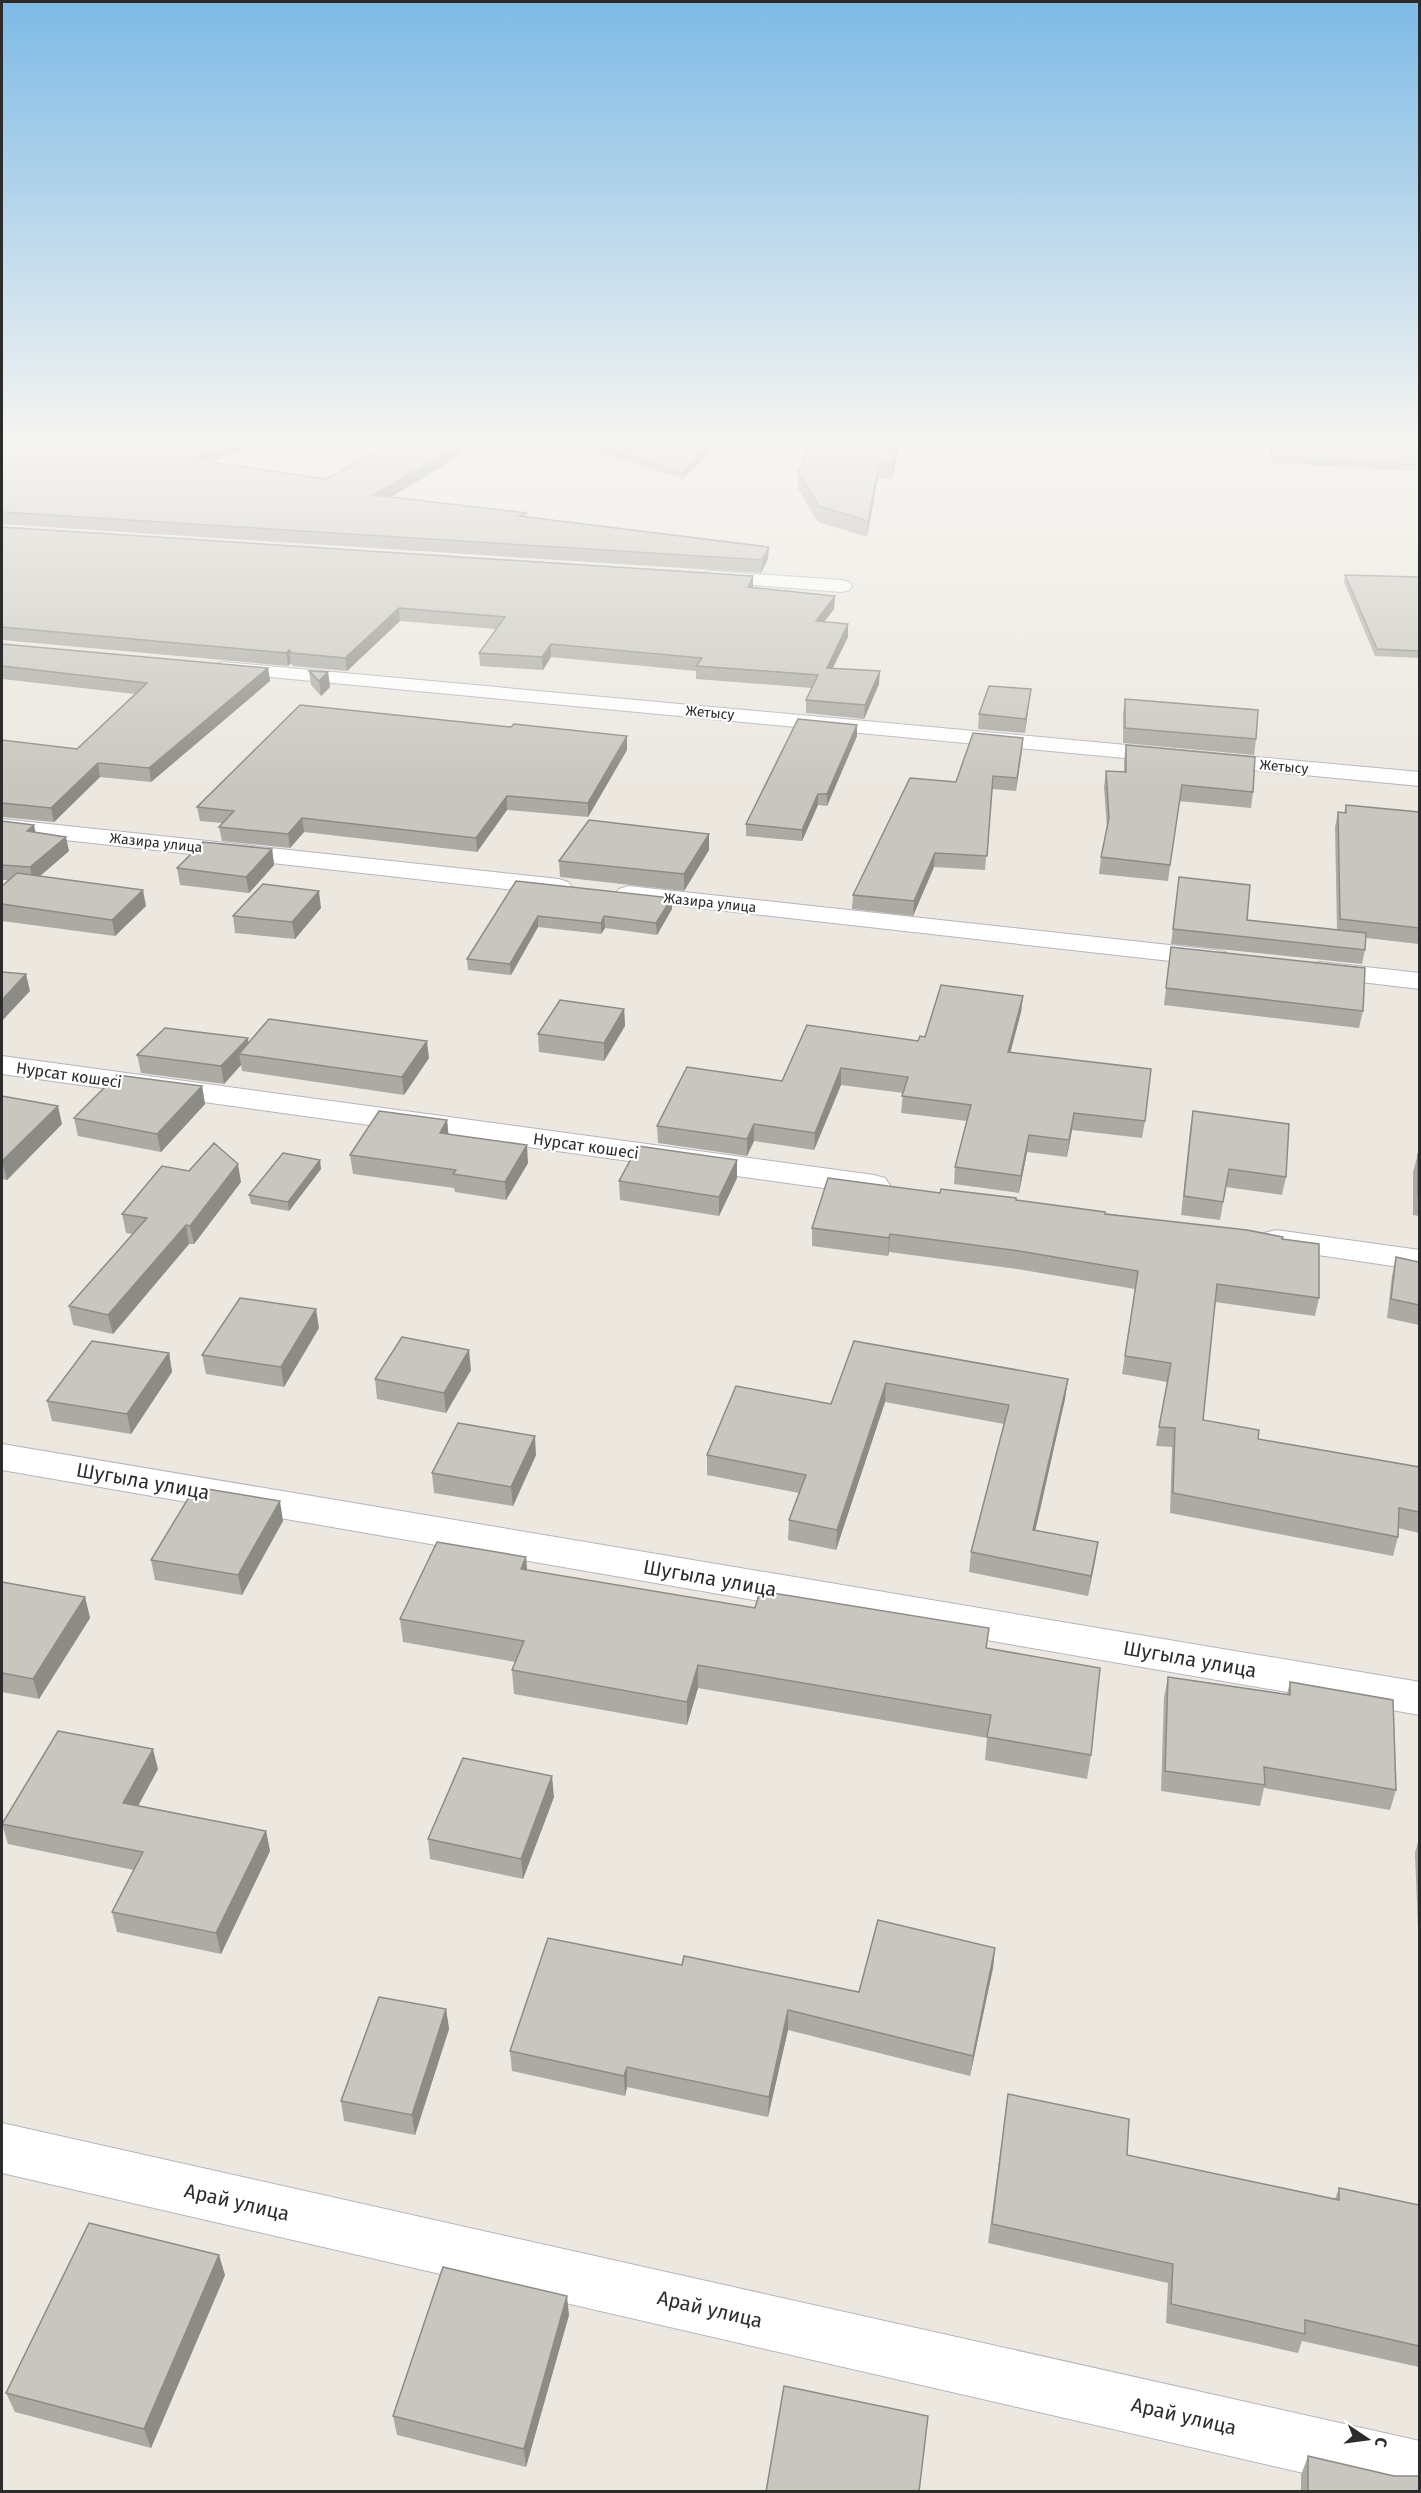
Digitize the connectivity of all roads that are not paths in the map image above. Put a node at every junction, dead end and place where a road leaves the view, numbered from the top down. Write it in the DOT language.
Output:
graph roads {
  1 [pos="688,576"];
  2 [pos="842,586"];
  3 [pos="204,667"];
  4 [pos="1419,779"];
  5 [pos="2,826"];
  6 [pos="1241,961"];
  7 [pos="1300,968"];
  8 [pos="1419,981"];
  9 [pos="2,1065"];
  10 [pos="900,1189"];
  11 [pos="1242,1236"];
  12 [pos="1419,1260"];
  13 [pos="2,1457"];
  14 [pos="1419,1699"];
  15 [pos="2,2148"];
  16 [pos="1419,2470"];
  1 -- 2 [label="street"];
  3 -- 4 [label="street, Жетысу"];
  5 -- 6 [label="street, Жазира улица"];
  7 -- 8 [label="street"];
  9 -- 10 [label="street, Нурсат кошесi"];
  11 -- 12 [label="street"];
  13 -- 14 [label="street, Шугыла улица"];
  15 -- 16 [label="street, Арай улица"];
}
